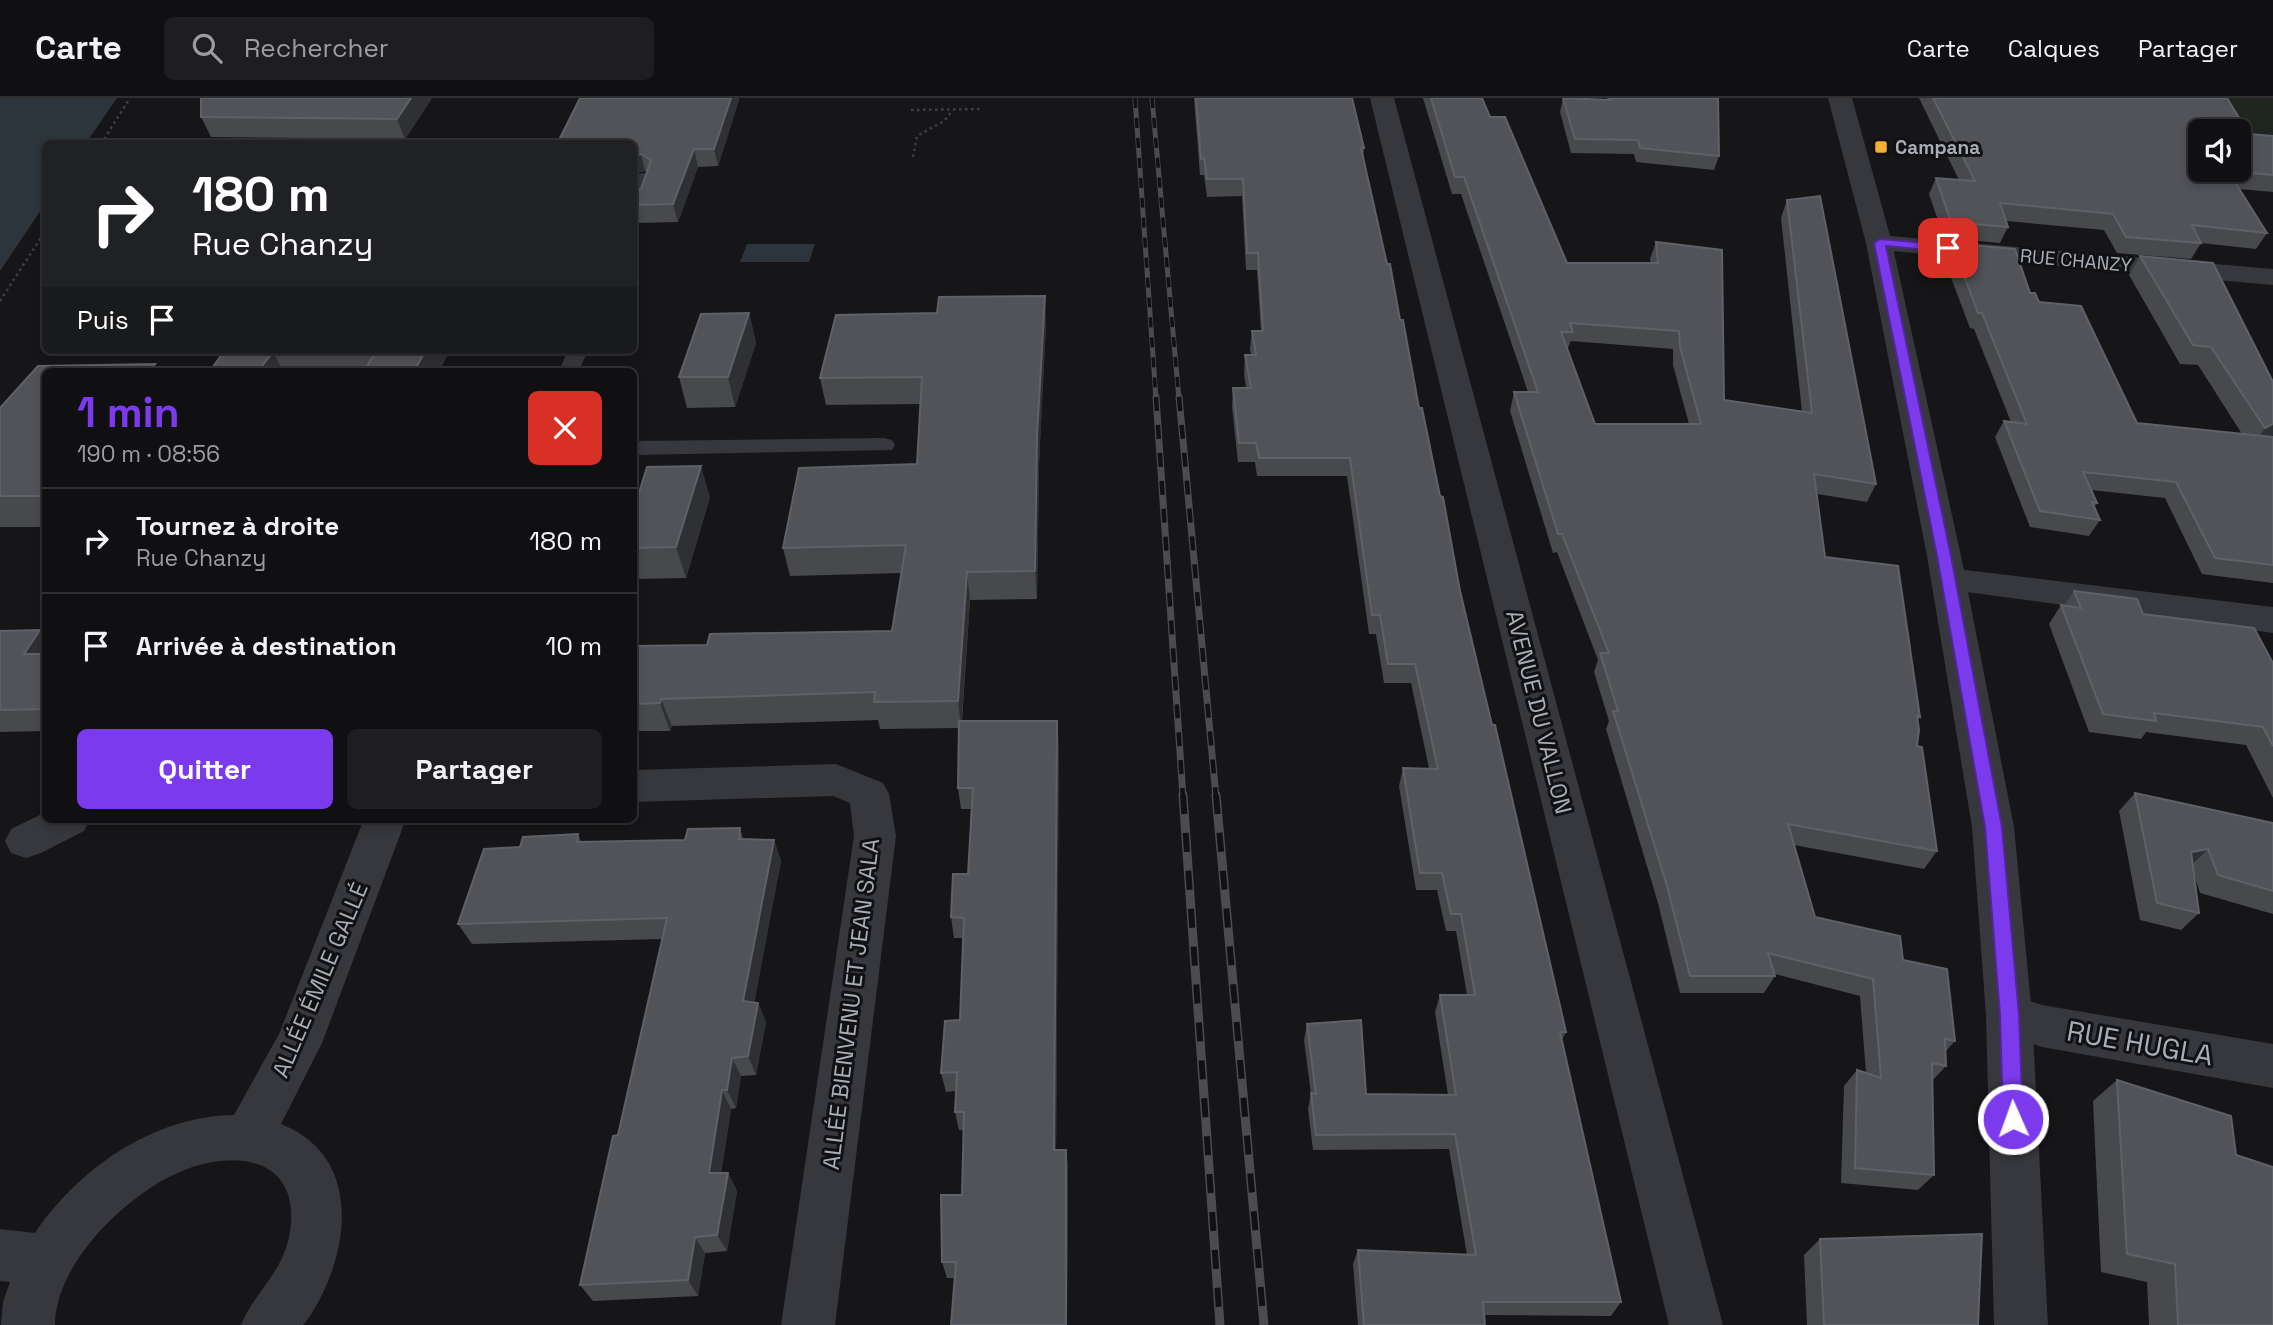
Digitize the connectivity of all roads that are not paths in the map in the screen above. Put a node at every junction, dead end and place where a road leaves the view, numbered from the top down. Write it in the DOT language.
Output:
graph roads {
  1 [pos="1382,98"];
  2 [pos="1840,98"];
  3 [pos="644,178"];
  4 [pos="637,197"];
  5 [pos="1880,243"];
  6 [pos="2273,277"];
  7 [pos="884,445"];
  8 [pos="637,448"];
  9 [pos="1949,580"];
  10 [pos="2273,620"];
  11 [pos="637,786"];
  12 [pos="61,823"];
  13 [pos="384,823"];
  14 [pos="26,841"];
  15 [pos="2009,1015"];
  16 [pos="2273,1066"];
  17 [pos="248,1138"];
  18 [pos="23,1257"];
  19 [pos="28,1325"];
  20 [pos="268,1325"];
  21 [pos="808,1325"];
  22 [pos="1696,1325"];
  23 [pos="2021,1325"];
  1 -- 22 [label="street, AVENUE DU VALLON"];
  2 -- 5 [label="street"];
  3 -- 4 [label="lane"];
  5 -- 6 [label="street, RUE CHANZY"];
  5 -- 9 [label="street"];
  7 -- 8 [label="lane"];
  9 -- 10 [label="street"];
  9 -- 15 [label="street"];
  11 -- 21 [label="street, ALLÉE BIENVENU ET JEAN SALA"];
  12 -- 14 [label="street"];
  13 -- 17 [label="street, ALLÉE ÉMILE GALLÉ"];
  15 -- 16 [label="street, RUE HUGLA"];
  15 -- 23 [label="street"];
  17 -- 18 [label="street"];
  17 -- 20 [label="street"];
  18 -- 19 [label="street"];
}
